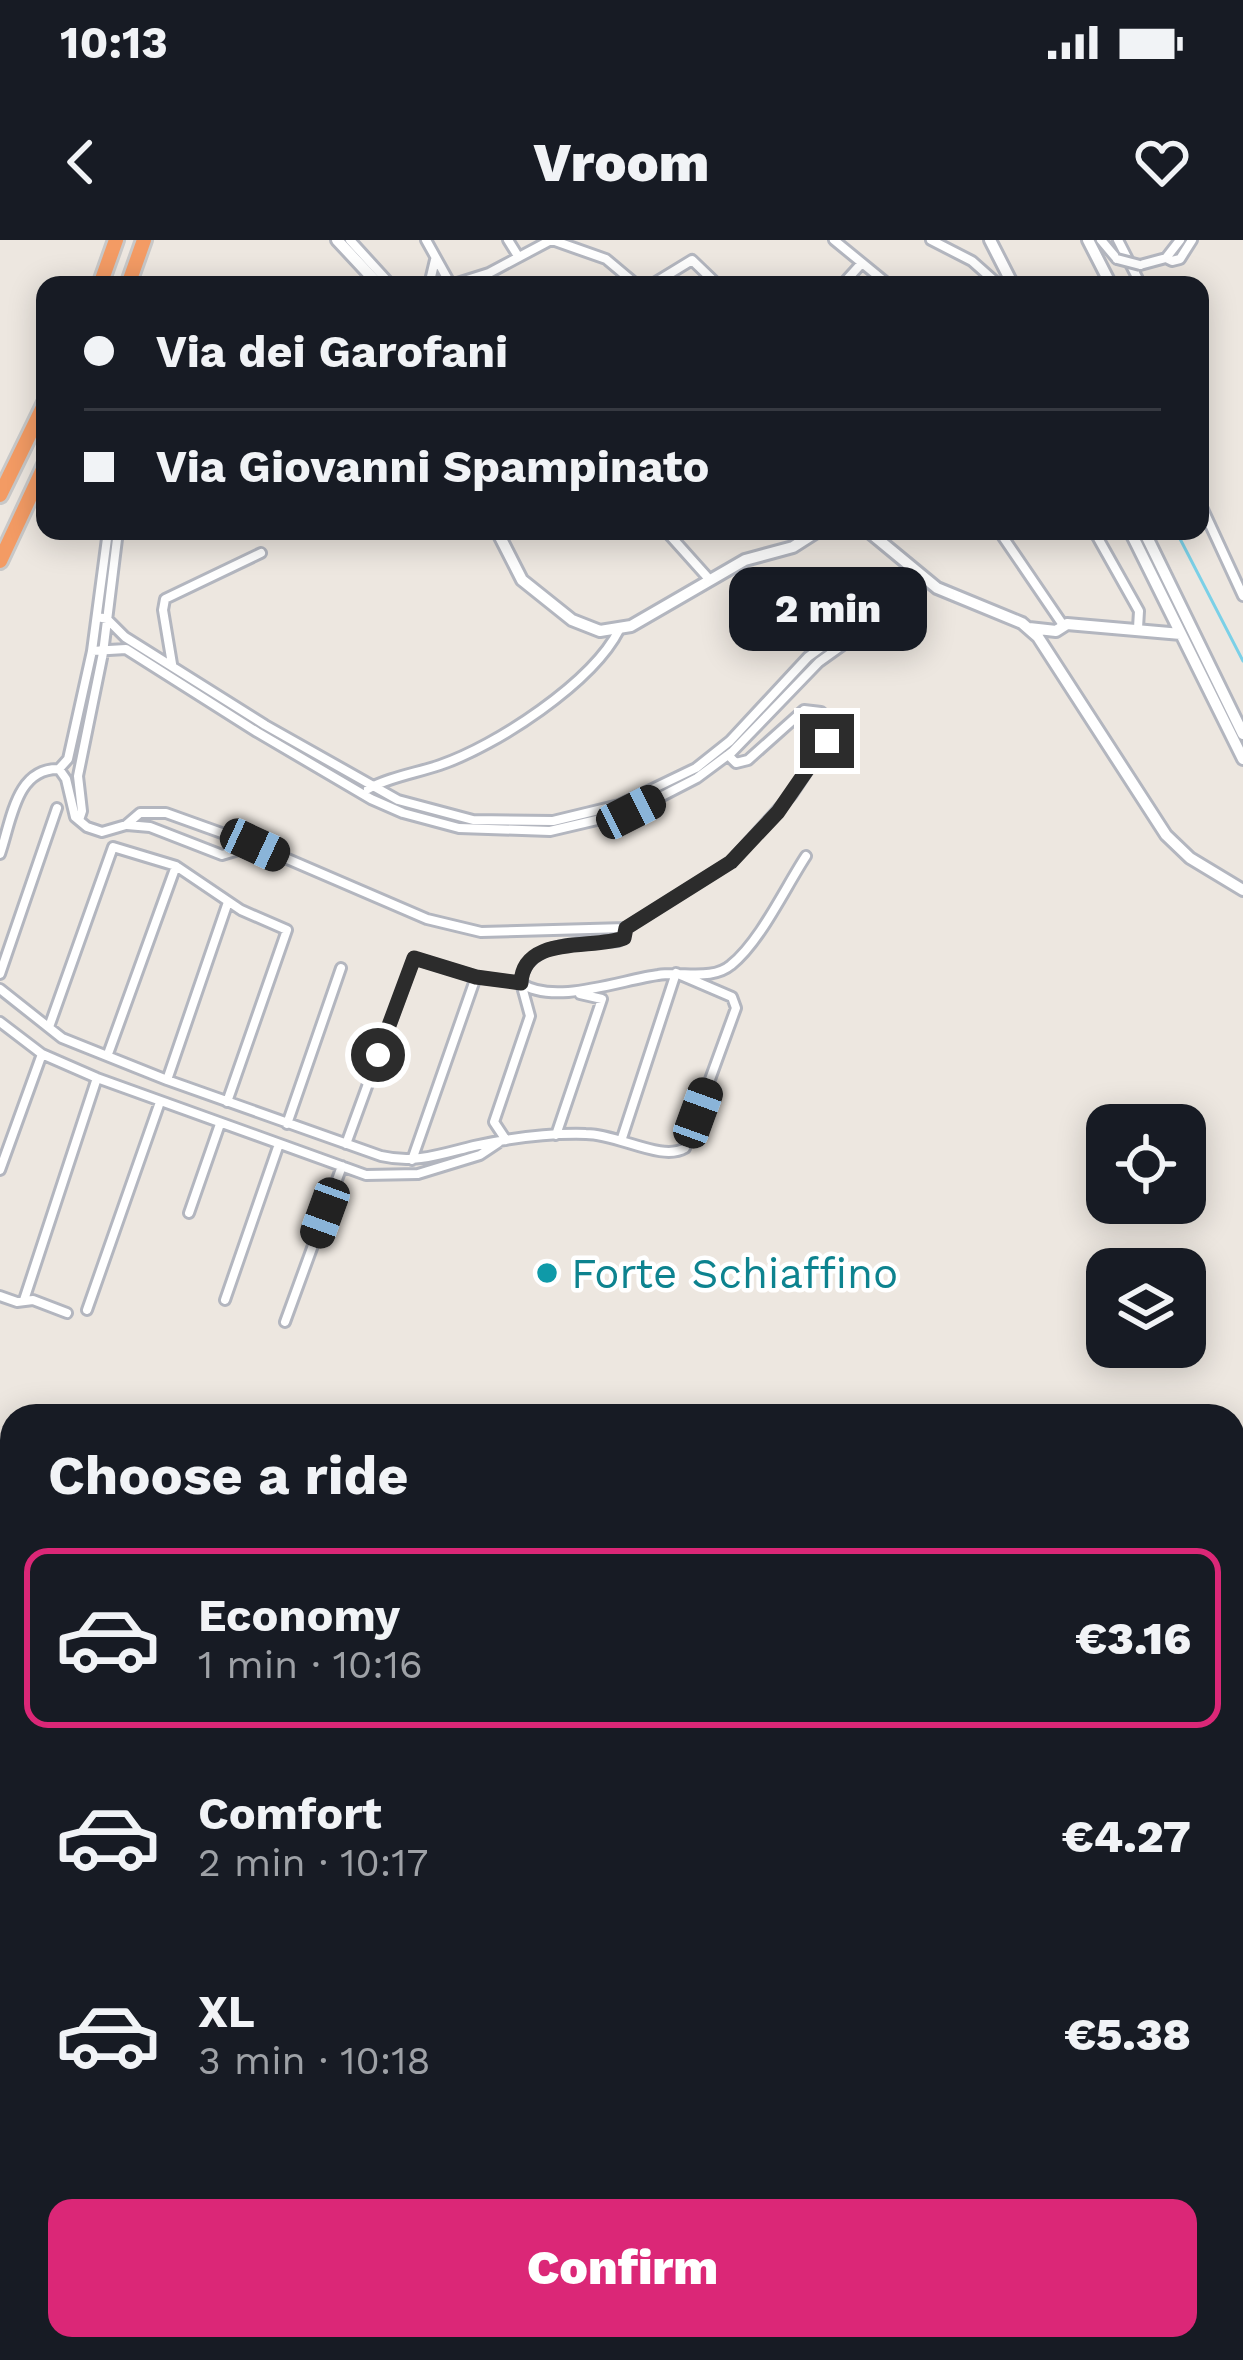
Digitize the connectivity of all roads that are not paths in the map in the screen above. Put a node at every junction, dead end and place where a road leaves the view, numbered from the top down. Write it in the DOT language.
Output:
graph roads {
  1 [pos="116,240"];
  2 [pos="144,240"];
  3 [pos="337,240"];
  4 [pos="350,240"];
  5 [pos="426,240"];
  6 [pos="508,240"];
  7 [pos="551,240"];
  8 [pos="834,240"];
  9 [pos="931,240"];
  10 [pos="1088,240"];
  11 [pos="1101,240"];
  12 [pos="1118,240"];
  13 [pos="1180,240"];
  14 [pos="1192,240"];
  15 [pos="991,242"];
  16 [pos="435,256"];
  17 [pos="518,256"];
  18 [pos="1166,258"];
  19 [pos="972,260"];
  20 [pos="861,263"];
  21 [pos="103,276"];
  22 [pos="131,276"];
  23 [pos="371,276"];
  24 [pos="383,276"];
  25 [pos="431,276"];
  26 [pos="446,276"];
  27 [pos="480,276"];
  28 [pos="626,276"];
  29 [pos="666,276"];
  30 [pos="709,276"];
  31 [pos="850,276"];
  32 [pos="878,276"];
  33 [pos="989,276"];
  34 [pos="1008,276"];
  35 [pos="1106,276"];
  36 [pos="1136,276"];
  37 [pos="36,421"];
  38 [pos="36,484"];
  39 [pos="0,495"];
  40 [pos="1209,522"];
  41 [pos="107,540"];
  42 [pos="116,540"];
  43 [pos="501,540"];
  44 [pos="674,540"];
  45 [pos="806,540"];
  46 [pos="878,540"];
  47 [pos="1005,540"];
  48 [pos="1099,540"];
  49 [pos="1135,540"];
  50 [pos="1148,540"];
  51 [pos="261,553"];
  52 [pos="0,561"];
  53 [pos="912,571"];
  54 [pos="709,579"];
  55 [pos="1243,596"];
  56 [pos="1178,614"];
  57 [pos="103,618"];
  58 [pos="1063,625"];
  59 [pos="1029,628"];
  60 [pos="1141,628"];
  61 [pos="619,630"];
  62 [pos="1181,634"];
  63 [pos="97,652"];
  64 [pos="172,666"];
  65 [pos="1243,734"];
  66 [pos="728,755"];
  67 [pos="68,759"];
  68 [pos="1243,759"];
  69 [pos="59,769"];
  70 [pos="79,771"];
  71 [pos="67,779"];
  72 [pos="367,791"];
  73 [pos="57,808"];
  74 [pos="79,820"];
  75 [pos="126,825"];
  76 [pos="255,845"];
  77 [pos="0,854"];
  78 [pos="806,856"];
  79 [pos="176,866"];
  80 [pos="1243,890"];
  81 [pos="228,902"];
  82 [pos="626,928"];
  83 [pos="341,968"];
  84 [pos="676,973"];
  85 [pos="0,974"];
  86 [pos="476,977"];
  87 [pos="521,983"];
  88 [pos="0,989"];
  89 [pos="567,991"];
  90 [pos="0,1022"];
  91 [pos="49,1028"];
  92 [pos="42,1054"];
  93 [pos="108,1054"];
  94 [pos="97,1078"];
  95 [pos="167,1080"];
  96 [pos="160,1102"];
  97 [pos="227,1102"];
  98 [pos="220,1124"];
  99 [pos="287,1124"];
  100 [pos="556,1135"];
  101 [pos="622,1138"];
  102 [pos="502,1141"];
  103 [pos="279,1144"];
  104 [pos="346,1144"];
  105 [pos="412,1160"];
  106 [pos="342,1166"];
  107 [pos="0,1170"];
  108 [pos="188,1213"];
  109 [pos="0,1296"];
  110 [pos="24,1300"];
  111 [pos="225,1300"];
  112 [pos="87,1310"];
  113 [pos="67,1312"];
  114 [pos="285,1322"];
  1 -- 21 [label="highway"];
  2 -- 22 [label="highway"];
  3 -- 23 [label="street"];
  4 -- 24 [label="street"];
  5 -- 16 [label="street"];
  6 -- 17 [label="street"];
  7 -- 17 [label="street"];
  7 -- 28 [label="street"];
  8 -- 20 [label="street"];
  9 -- 19 [label="street"];
  10 -- 35 [label="street"];
  11 -- 18 [label="street, bridge"];
  12 -- 36 [label="street"];
  13 -- 18 [label="street"];
  14 -- 18 [label="street"];
  15 -- 19 [label="street"];
  15 -- 34 [label="street"];
  16 -- 25 [label="street"];
  16 -- 26 [label="street"];
  17 -- 27 [label="street"];
  19 -- 33 [label="street"];
  20 -- 31 [label="street"];
  20 -- 32 [label="street"];
  29 -- 30 [label="street"];
  37 -- 39 [label="highway"];
  38 -- 52 [label="highway"];
  40 -- 55 [label="street"];
  41 -- 57 [label="street"];
  42 -- 57 [label="street"];
  43 -- 61 [label="street"];
  44 -- 54 [label="street"];
  45 -- 54 [label="street"];
  46 -- 53 [label="street"];
  47 -- 58 [label="street"];
  48 -- 60 [label="street"];
  49 -- 56 [label="street"];
  50 -- 56 [label="street"];
  51 -- 64 [label="street"];
  53 -- 59 [label="street"];
  53 -- 66 [label="street"];
  53 -- 72 [label="street"];
  54 -- 61 [label="street"];
  56 -- 60 [label="street"];
  56 -- 62 [label="street"];
  56 -- 65 [label="street"];
  57 -- 63 [label="street"];
  57 -- 64 [label="street"];
  58 -- 59 [label="street"];
  58 -- 60 [label="street"];
  59 -- 80 [label="street"];
  60 -- 62 [label="street"];
  61 -- 72 [label="street"];
  62 -- 68 [label="street"];
  63 -- 67 [label="street"];
  63 -- 70 [label="street"];
  63 -- 72 [label="street"];
  64 -- 72 [label="street"];
  66 -- 72 [label="street"];
  66 -- 82 [label="street"];
  67 -- 69 [label="street"];
  67 -- 70 [label="street"];
  69 -- 71 [label="street"];
  69 -- 77 [label="street"];
  70 -- 71 [label="street"];
  70 -- 74 [label="street"];
  71 -- 74 [label="street"];
  73 -- 85 [label="street"];
  74 -- 75 [label="street"];
  75 -- 76 [label="street"];
  75 -- 76 [label="street"];
  76 -- 82 [label="street"];
  78 -- 84 [label="street"];
  79 -- 81 [label="street"];
  79 -- 91 [label="street"];
  79 -- 93 [label="street"];
  81 -- 95 [label="street"];
  81 -- 97 [label="street"];
  82 -- 87 [label="street"];
  83 -- 99 [label="street"];
  84 -- 89 [label="street"];
  84 -- 101 [label="street"];
  84 -- 101 [label="street"];
  86 -- 87 [label="street"];
  86 -- 104 [label="street"];
  86 -- 105 [label="street"];
  87 -- 89 [label="street"];
  87 -- 102 [label="street"];
  88 -- 91 [label="street"];
  89 -- 100 [label="street"];
  90 -- 92 [label="street"];
  91 -- 93 [label="street"];
  92 -- 94 [label="street"];
  92 -- 107 [label="street"];
  93 -- 95 [label="street"];
  94 -- 96 [label="street"];
  94 -- 110 [label="street"];
  95 -- 97 [label="street"];
  96 -- 98 [label="street"];
  96 -- 112 [label="street"];
  97 -- 99 [label="street"];
  98 -- 103 [label="street"];
  98 -- 108 [label="street"];
  99 -- 104 [label="street"];
  100 -- 101 [label="street"];
  100 -- 102 [label="street"];
  102 -- 105 [label="street"];
  102 -- 106 [label="street"];
  103 -- 106 [label="street"];
  103 -- 111 [label="street"];
  104 -- 105 [label="street"];
  106 -- 114 [label="street"];
  109 -- 110 [label="street"];
  110 -- 113 [label="street"];
}
